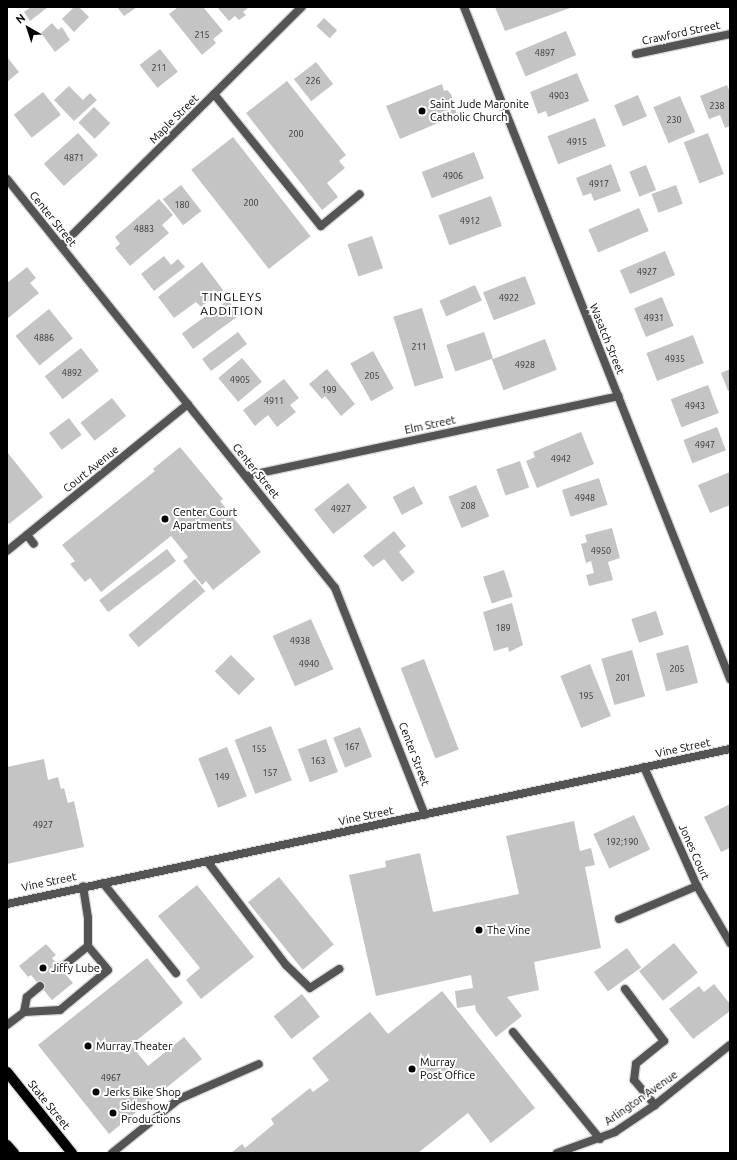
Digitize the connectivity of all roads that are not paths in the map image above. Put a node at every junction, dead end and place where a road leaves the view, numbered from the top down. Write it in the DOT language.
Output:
graph roads {
  1 [pos="302,7"];
  2 [pos="464,7"];
  3 [pos="730,34"];
  4 [pos="636,54"];
  5 [pos="214,94"];
  6 [pos="7,179"];
  7 [pos="360,194"];
  8 [pos="61,246"];
  9 [pos="618,396"];
  10 [pos="188,404"];
  11 [pos="246,476"];
  12 [pos="27,535"];
  13 [pos="34,544"];
  14 [pos="7,551"];
  15 [pos="730,679"];
  16 [pos="730,749"];
  17 [pos="644,767"];
  18 [pos="425,815"];
  19 [pos="207,861"];
  20 [pos="103,883"];
  21 [pos="83,886"];
  22 [pos="697,886"];
  23 [pos="7,904"];
  24 [pos="619,919"];
  25 [pos="730,943"];
  26 [pos="88,946"];
  27 [pos="61,968"];
  28 [pos="339,969"];
  29 [pos="176,973"];
  30 [pos="40,986"];
  31 [pos="625,989"];
  32 [pos="24,1012"];
  33 [pos="7,1025"];
  34 [pos="513,1032"];
  35 [pos="730,1045"];
  36 [pos="259,1064"];
  37 [pos="7,1072"];
  38 [pos="655,1105"];
  39 [pos="600,1139"];
  40 [pos="7,1145"];
  41 [pos="14,1153"];
  42 [pos="72,1153"];
  43 [pos="112,1153"];
  44 [pos="557,1153"];
  1 -- 5 [label="street, Maple Street"];
  2 -- 9 [label="street, Wasatch Street"];
  3 -- 4 [label="street, Crawford Street"];
  5 -- 7 [label="street"];
  5 -- 8 [label="street, Maple Street"];
  6 -- 8 [label="street, Center Street"];
  8 -- 10 [label="street, Center Street"];
  9 -- 11 [label="street, Elm Street"];
  9 -- 15 [label="street, Wasatch Street"];
  10 -- 11 [label="street, Center Street"];
  10 -- 12 [label="street, Court Avenue"];
  11 -- 18 [label="street, Center Street"];
  12 -- 13 [label="street"];
  12 -- 14 [label="street, Court Avenue"];
  16 -- 17 [label="street, Vine Street"];
  17 -- 18 [label="street, Vine Street"];
  17 -- 22 [label="street, Jones Court"];
  18 -- 19 [label="street, Vine Street"];
  19 -- 20 [label="street, Vine Street"];
  19 -- 28 [label="street"];
  20 -- 21 [label="street, Vine Street"];
  20 -- 29 [label="street"];
  21 -- 23 [label="street, Vine Street"];
  21 -- 26 [label="street"];
  22 -- 24 [label="street"];
  22 -- 25 [label="street, Jones Court"];
  26 -- 27 [label="street"];
  26 -- 32 [label="street"];
  30 -- 32 [label="street"];
  31 -- 38 [label="street"];
  32 -- 33 [label="street"];
  34 -- 39 [label="street"];
  35 -- 38 [label="street, Arlington Avenue"];
  36 -- 43 [label="street"];
  37 -- 42 [label="main road, State Street"];
  38 -- 39 [label="street, Arlington Avenue"];
  39 -- 44 [label="street, Arlington Avenue"];
  40 -- 41 [label="main road"];
}
